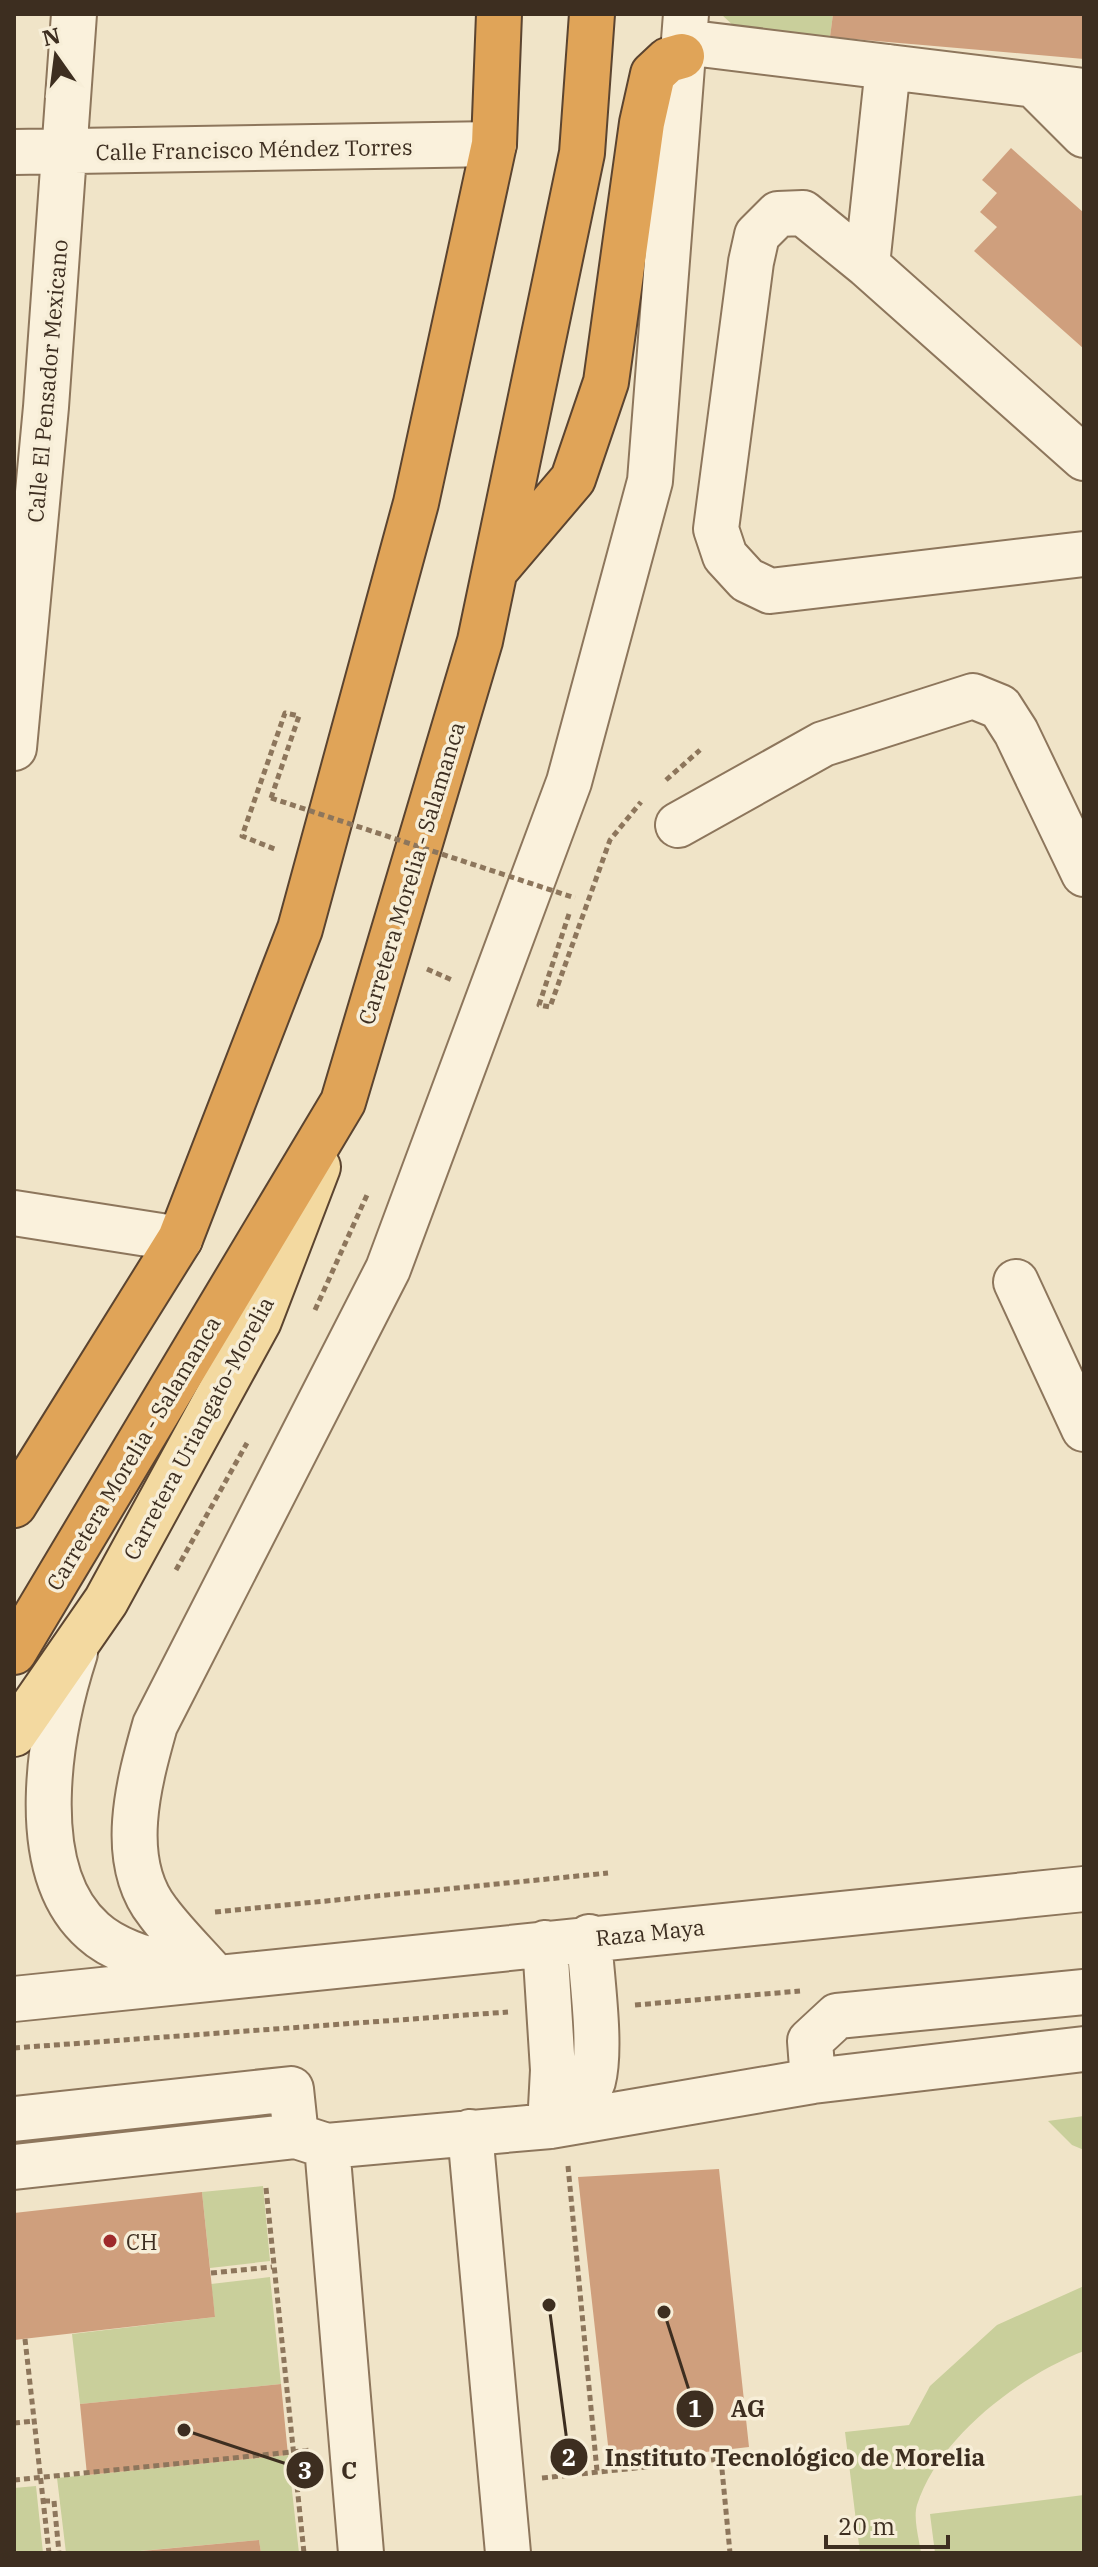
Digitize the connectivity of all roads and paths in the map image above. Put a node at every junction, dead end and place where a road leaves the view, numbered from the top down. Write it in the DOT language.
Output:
graph roads {
  1 [pos="74,14"];
  2 [pos="499,14"];
  3 [pos="592,14"];
  4 [pos="684,37"];
  5 [pos="888,67"];
  6 [pos="1034,85"];
  7 [pos="1084,91"];
  8 [pos="1084,135"];
  9 [pos="494,144"];
  10 [pos="14,152"];
  11 [pos="65,153"];
  12 [pos="867,265"];
  13 [pos="30,407"];
  14 [pos="1084,458"];
  15 [pos="1084,554"];
  16 [pos="495,571"];
  17 [pos="14,748"];
  18 [pos="700,750"];
  19 [pos="665,781"];
  20 [pos="666,808"];
  21 [pos="458,861"];
  22 [pos="319,866"];
  23 [pos="1084,874"];
  24 [pos="454,875"];
  25 [pos="430,958"];
  26 [pos="465,989"];
  27 [pos="343,1102"];
  28 [pos="371,1184"];
  29 [pos="14,1213"];
  30 [pos="180,1239"];
  31 [pos="1016,1282"];
  32 [pos="315,1312"];
  33 [pos="1084,1429"];
  34 [pos="253,1434"];
  35 [pos="14,1505"];
  36 [pos="171,1578"];
  37 [pos="79,1642"];
  38 [pos="14,1652"];
  39 [pos="14,1734"];
  40 [pos="608,1873"];
  41 [pos="1084,1889"];
  42 [pos="205,1913"];
  43 [pos="589,1937"];
  44 [pos="545,1943"];
  45 [pos="216,1978"];
  46 [pos="1084,1992"];
  47 [pos="14,1999"];
  48 [pos="509,2012"];
  49 [pos="14,2048"];
  50 [pos="1084,2049"];
  51 [pos="813,2081"];
  52 [pos="14,2119"];
  53 [pos="550,2126"];
  54 [pos="470,2132"];
  55 [pos="312,2141"];
  56 [pos="568,2165"];
  57 [pos="14,2167"];
  58 [pos="266,2188"];
  59 [pos="272,2267"];
  60 [pos="211,2273"];
  61 [pos="25,2339"];
  62 [pos="35,2421"];
  63 [pos="14,2423"];
  64 [pos="351,2448"];
  65 [pos="293,2452"];
  66 [pos="597,2471"];
  67 [pos="42,2477"];
  68 [pos="14,2480"];
  69 [pos="502,2480"];
  70 [pos="44,2501"];
  71 [pos="49,2553"];
  72 [pos="59,2553"];
  73 [pos="304,2553"];
  74 [pos="361,2553"];
  75 [pos="508,2553"];
  76 [pos="730,2553"];
  1 -- 11 [label="street, Calle El Pensador Mexicano"];
  2 -- 9 [label="highway"];
  3 -- 16 [label="highway, Carretera Morelia - Salamanca"];
  4 -- 5 [label="street"];
  4 -- 16 [label="highway"];
  4 -- 26 [label="street"];
  5 -- 6 [label="street"];
  5 -- 12 [label="street"];
  6 -- 7 [label="street"];
  6 -- 8 [label="street"];
  9 -- 11 [label="street, Calle Francisco Méndez Torres"];
  9 -- 22 [label="highway"];
  10 -- 11 [label="street, Calle Francisco Méndez Torres"];
  11 -- 13 [label="street, Calle El Pensador Mexicano"];
  12 -- 14 [label="street"];
  12 -- 15 [label="street"];
  13 -- 17 [label="street, Calle El Pensador Mexicano"];
  16 -- 27 [label="highway, Carretera Morelia - Salamanca"];
  18 -- 19 [label="path"];
  20 -- 21 [label="path, bridge"];
  20 -- 23 [label="street"];
  21 -- 22 [label="path, bridge"];
  21 -- 24 [label="path"];
  22 -- 30 [label="highway"];
  25 -- 26 [label="path"];
  26 -- 45 [label="street"];
  27 -- 37 [label="main road, Carretera Uriangato-Morelia"];
  27 -- 38 [label="highway, Carretera Morelia - Salamanca"];
  28 -- 32 [label="path"];
  29 -- 30 [label="street"];
  30 -- 35 [label="highway"];
  31 -- 33 [label="street"];
  34 -- 36 [label="path"];
  37 -- 39 [label="main road, Carretera Uriangato-Morelia"];
  37 -- 45 [label="street, Raza Maya"];
  40 -- 42 [label="path"];
  41 -- 43 [label="street, Raza Maya"];
  43 -- 44 [label="street, Raza Maya"];
  43 -- 53 [label="street"];
  44 -- 45 [label="street, Raza Maya"];
  44 -- 53 [label="street"];
  45 -- 47 [label="street, Raza Maya"];
  46 -- 51 [label="street"];
  48 -- 49 [label="path"];
  50 -- 51 [label="street"];
  51 -- 53 [label="street"];
  52 -- 55 [label="street"];
  53 -- 54 [label="street"];
  54 -- 55 [label="street"];
  54 -- 69 [label="street"];
  55 -- 57 [label="street"];
  55 -- 64 [label="street"];
  56 -- 66 [label="path"];
  58 -- 59 [label="path"];
  59 -- 60 [label="path"];
  59 -- 65 [label="path"];
  61 -- 62 [label="path"];
  62 -- 63 [label="path"];
  62 -- 67 [label="path"];
  64 -- 65 [label="path"];
  64 -- 74 [label="street"];
  65 -- 67 [label="path"];
  65 -- 73 [label="path"];
  66 -- 69 [label="path"];
  66 -- 76 [label="path"];
  67 -- 68 [label="path"];
  67 -- 70 [label="path"];
  69 -- 75 [label="street"];
  70 -- 71 [label="path"];
  70 -- 72 [label="path"];
}
